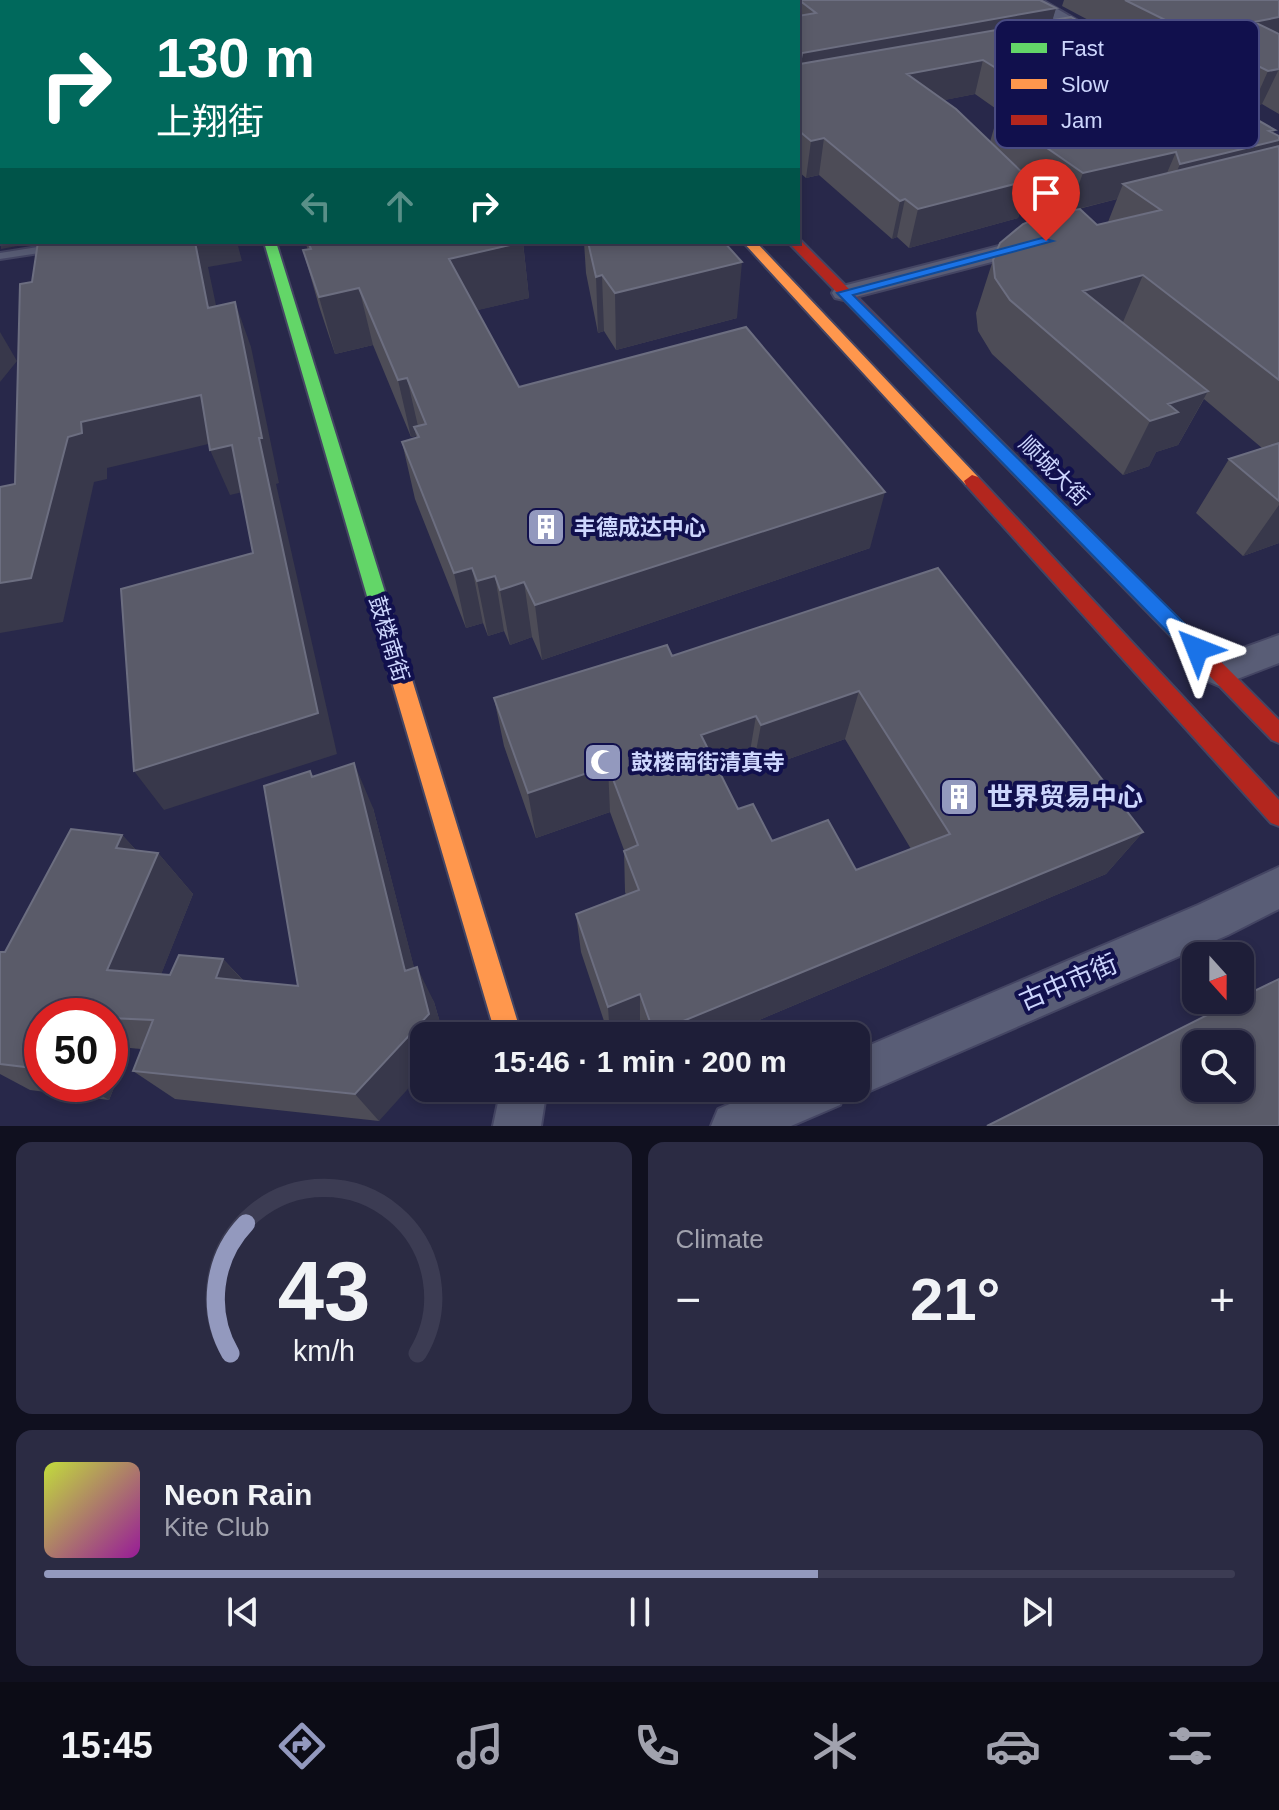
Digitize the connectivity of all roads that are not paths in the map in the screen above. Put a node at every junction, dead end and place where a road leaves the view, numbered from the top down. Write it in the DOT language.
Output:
graph roads {
  1 [pos="1030,0"];
  2 [pos="1063,20"];
  3 [pos="1060,238"];
  4 [pos="79,244"];
  5 [pos="271,244"];
  6 [pos="751,244"];
  7 [pos="796,244"];
  8 [pos="0,256"];
  9 [pos="844,293"];
  10 [pos="1279,649"];
  11 [pos="1219,671"];
  12 [pos="1279,734"];
  13 [pos="1279,816"];
  14 [pos="1279,887"];
  15 [pos="505,1022"];
  16 [pos="870,1068"];
  17 [pos="521,1102"];
  18 [pos="791,1102"];
  19 [pos="517,1126"];
  20 [pos="735,1126"];
  1 -- 2 [label="street"];
  3 -- 9 [label="street"];
  4 -- 8 [label="lane"];
  5 -- 15 [label="main road, 鼓楼南街"];
  6 -- 13 [label="main road"];
  7 -- 9 [label="main road, 顺城大街"];
  9 -- 11 [label="main road, 顺城大街"];
  10 -- 11 [label="street"];
  11 -- 12 [label="main road, 顺城大街"];
  14 -- 16 [label="street, 古中市街"];
  17 -- 19 [label="street"];
  18 -- 20 [label="street"];
}
